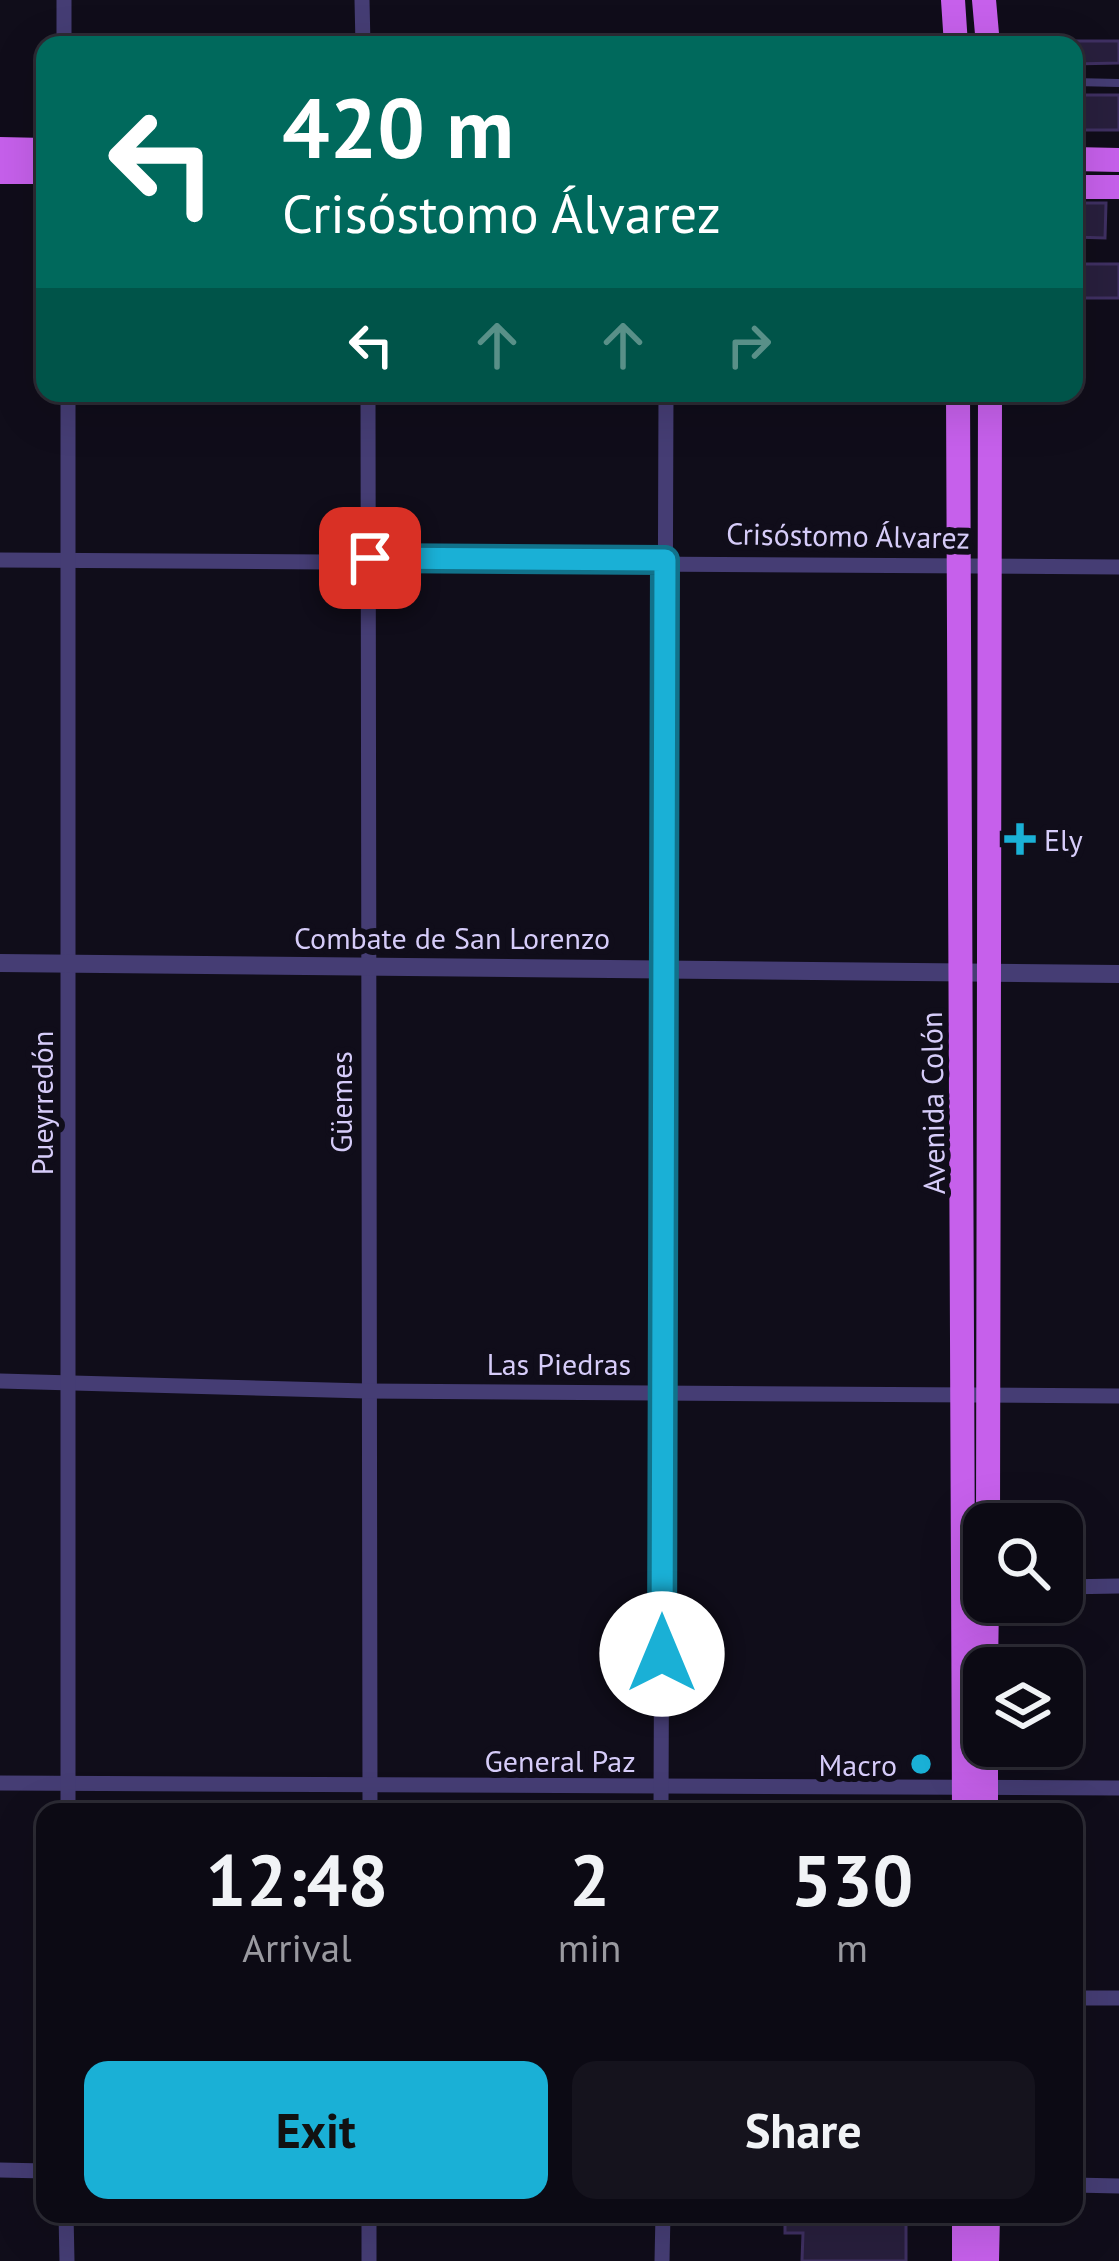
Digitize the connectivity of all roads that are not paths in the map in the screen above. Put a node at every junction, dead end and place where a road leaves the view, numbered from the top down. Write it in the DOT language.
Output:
graph roads {
  1 [pos="64,0"];
  2 [pos="362,0"];
  3 [pos="953,0"];
  4 [pos="984,0"];
  5 [pos="64,36"];
  6 [pos="362,36"];
  7 [pos="955,36"];
  8 [pos="987,36"];
  9 [pos="1083,82"];
  10 [pos="1119,83"];
  11 [pos="0,149"];
  12 [pos="36,150"];
  13 [pos="1083,159"];
  14 [pos="1119,160"];
  15 [pos="0,172"];
  16 [pos="36,172"];
  17 [pos="1083,187"];
  18 [pos="1119,187"];
  19 [pos="68,402"];
  20 [pos="368,402"];
  21 [pos="666,402"];
  22 [pos="958,402"];
  23 [pos="990,402"];
  24 [pos="370,558"];
  25 [pos="0,560"];
  26 [pos="665,560"];
  27 [pos="68,561"];
  28 [pos="958,564"];
  29 [pos="990,564"];
  30 [pos="1119,567"];
  31 [pos="0,963"];
  32 [pos="67,964"];
  33 [pos="663,967"];
  34 [pos="368,968"];
  35 [pos="960,971"];
  36 [pos="988,971"];
  37 [pos="1119,974"];
  38 [pos="0,1381"];
  39 [pos="70,1382"];
  40 [pos="664,1389"];
  41 [pos="367,1391"];
  42 [pos="976,1395"];
  43 [pos="1119,1396"];
  44 [pos="986,1503"];
  45 [pos="1119,1586"];
  46 [pos="1083,1587"];
  47 [pos="982,1767"];
  48 [pos="0,1783"];
  49 [pos="68,1784"];
  50 [pos="370,1787"];
  51 [pos="661,1787"];
  52 [pos="1119,1788"];
  53 [pos="975,1800"];
  54 [pos="68,1803"];
  55 [pos="370,1803"];
  56 [pos="661,1803"];
  57 [pos="1083,1998"];
  58 [pos="1119,1998"];
  59 [pos="0,2170"];
  60 [pos="36,2171"];
  61 [pos="1083,2186"];
  62 [pos="1119,2186"];
  63 [pos="66,2223"];
  64 [pos="369,2223"];
  65 [pos="662,2223"];
  66 [pos="964,2223"];
  67 [pos="988,2223"];
  68 [pos="67,2261"];
  69 [pos="369,2261"];
  70 [pos="662,2261"];
  71 [pos="964,2261"];
  72 [pos="988,2261"];
  1 -- 5 [label="street"];
  2 -- 6 [label="street"];
  3 -- 7 [label="main road"];
  4 -- 8 [label="main road"];
  9 -- 10 [label="lane"];
  11 -- 12 [label="main road"];
  13 -- 14 [label="main road"];
  15 -- 16 [label="main road"];
  17 -- 18 [label="main road"];
  19 -- 27 [label="street, Pueyrredón"];
  20 -- 24 [label="street, Güemes"];
  21 -- 26 [label="street"];
  22 -- 28 [label="main road, Avenida Colón"];
  23 -- 29 [label="main road, Avenida Colón"];
  24 -- 26 [label="street, Crisóstomo Álvarez"];
  24 -- 27 [label="street, Crisóstomo Álvarez"];
  24 -- 34 [label="street, Güemes"];
  25 -- 27 [label="street, Crisóstomo Álvarez"];
  26 -- 28 [label="street, Crisóstomo Álvarez"];
  26 -- 33 [label="street"];
  27 -- 32 [label="street, Pueyrredón"];
  28 -- 29 [label="street, Crisóstomo Álvarez"];
  28 -- 35 [label="main road, Avenida Colón"];
  29 -- 30 [label="street, Crisóstomo Álvarez"];
  29 -- 36 [label="main road, Avenida Colón"];
  31 -- 32 [label="street, Combate de San Lorenzo"];
  32 -- 34 [label="street, Combate de San Lorenzo"];
  32 -- 39 [label="street, Pueyrredón"];
  33 -- 34 [label="street, Combate de San Lorenzo"];
  33 -- 35 [label="street, Combate de San Lorenzo"];
  33 -- 40 [label="street"];
  34 -- 41 [label="street, Güemes"];
  35 -- 36 [label="street, Combate de San Lorenzo"];
  35 -- 42 [label="main road, Avenida Colón"];
  36 -- 37 [label="street, Combate de San Lorenzo"];
  36 -- 42 [label="main road, Avenida Colón"];
  38 -- 39 [label="street, Las Piedras"];
  39 -- 41 [label="street, Las Piedras"];
  39 -- 49 [label="street, Pueyrredón"];
  40 -- 41 [label="street, Las Piedras"];
  40 -- 42 [label="street, Las Piedras"];
  40 -- 51 [label="street"];
  41 -- 50 [label="street, Güemes"];
  42 -- 43 [label="street, Las Piedras"];
  42 -- 44 [label="main road, Avenida Colón"];
  42 -- 53 [label="main road, Avenida Colón"];
  45 -- 46 [label="street"];
  47 -- 53 [label="main road"];
  48 -- 49 [label="street, General Paz"];
  49 -- 50 [label="street, General Paz"];
  49 -- 54 [label="street, Pueyrredón"];
  50 -- 51 [label="street, General Paz"];
  50 -- 55 [label="street, Güemes"];
  51 -- 53 [label="street, General Paz"];
  51 -- 56 [label="street"];
  52 -- 53 [label="street, General Paz"];
  57 -- 58 [label="street"];
  59 -- 60 [label="street"];
  61 -- 62 [label="street"];
  63 -- 68 [label="street"];
  64 -- 69 [label="street"];
  65 -- 70 [label="street"];
  66 -- 71 [label="main road"];
  67 -- 72 [label="main road"];
}
